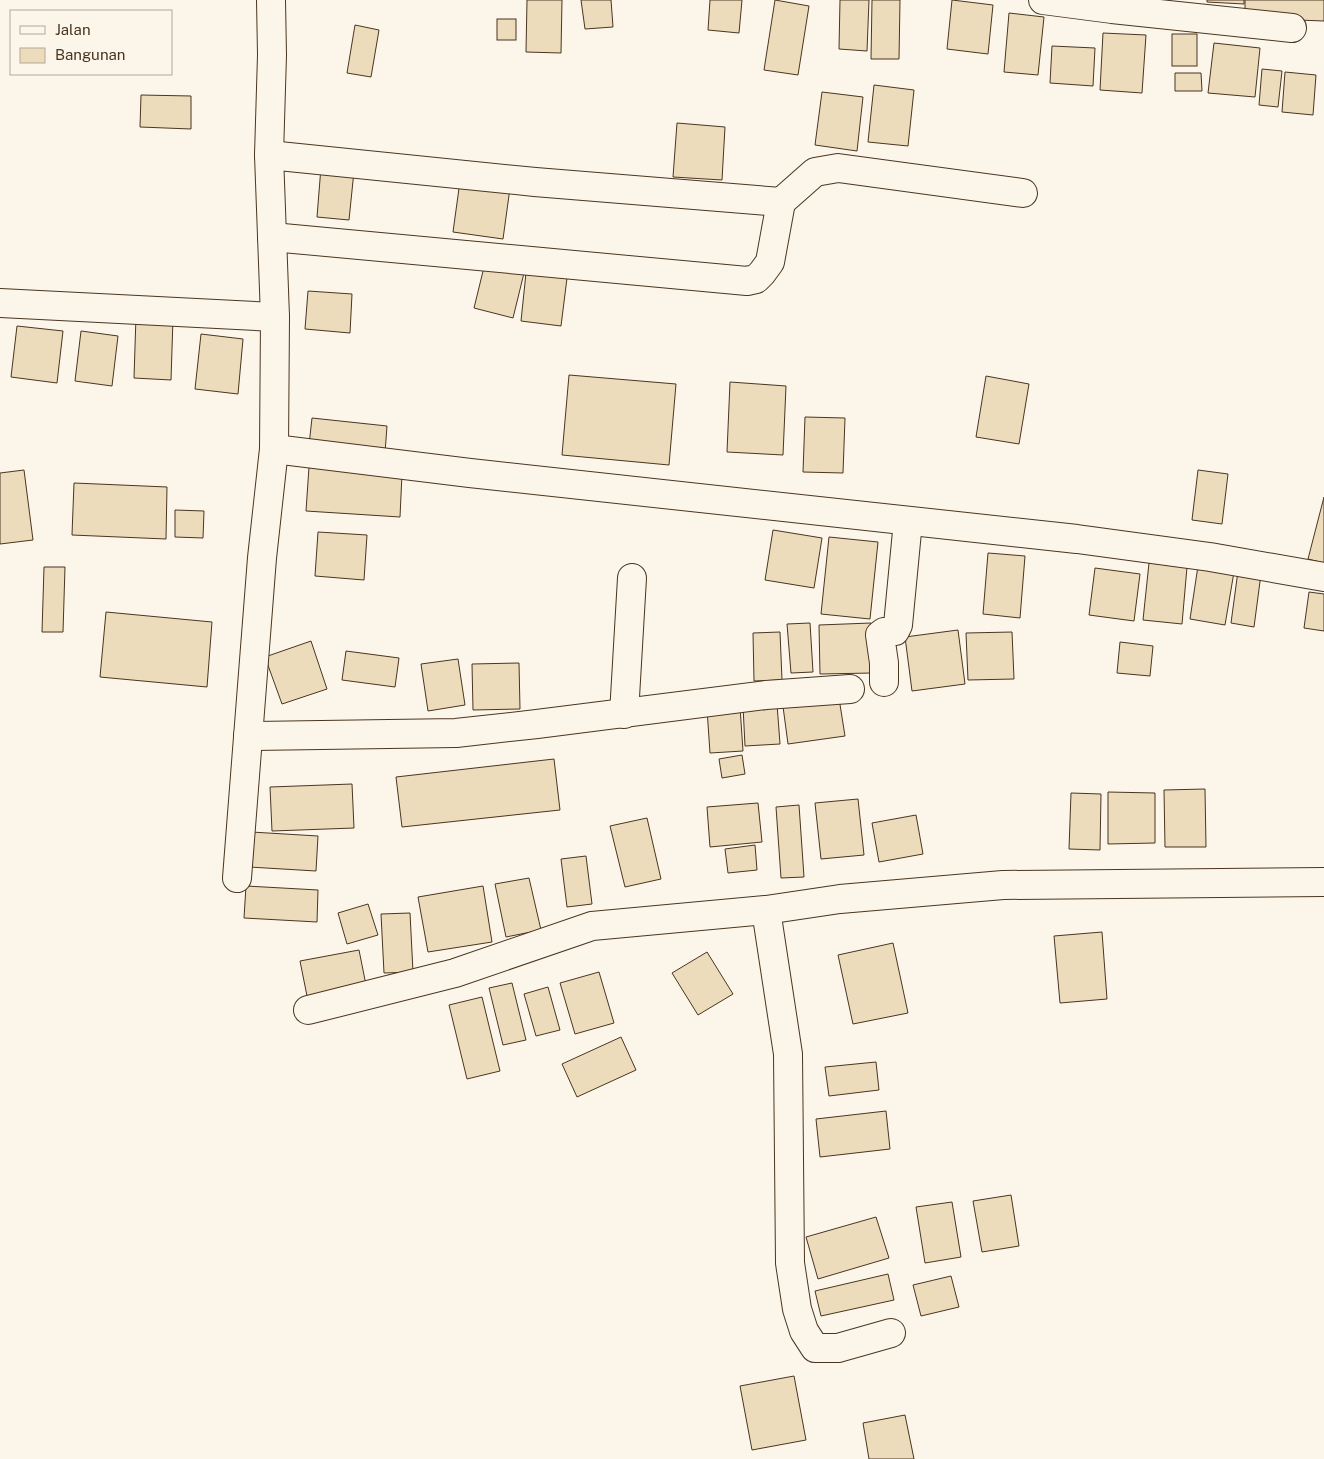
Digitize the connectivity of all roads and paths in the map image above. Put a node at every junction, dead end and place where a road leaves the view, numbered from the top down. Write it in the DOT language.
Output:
graph roads {
  1 [pos="271,0"];
  2 [pos="1043,0"];
  3 [pos="1292,28"];
  4 [pos="269,155"];
  5 [pos="1023,193"];
  6 [pos="781,202"];
  7 [pos="272,237"];
  8 [pos="0,303"];
  9 [pos="275,317"];
  10 [pos="274,450"];
  11 [pos="908,521"];
  12 [pos="1324,577"];
  13 [pos="632,578"];
  14 [pos="884,682"];
  15 [pos="850,689"];
  16 [pos="624,714"];
  17 [pos="248,736"];
  18 [pos="237,878"];
  19 [pos="1324,882"];
  20 [pos="766,910"];
  21 [pos="308,1010"];
  22 [pos="891,1333"];
  1 -- 4 [label="street"];
  2 -- 3 [label="street"];
  4 -- 6 [label="street"];
  4 -- 7 [label="street"];
  5 -- 6 [label="street"];
  6 -- 7 [label="street"];
  7 -- 9 [label="street"];
  8 -- 9 [label="street"];
  9 -- 10 [label="street"];
  10 -- 11 [label="street"];
  10 -- 17 [label="street"];
  11 -- 12 [label="street"];
  11 -- 14 [label="street"];
  13 -- 16 [label="street"];
  15 -- 16 [label="street"];
  16 -- 17 [label="street"];
  17 -- 18 [label="street"];
  19 -- 20 [label="street"];
  20 -- 21 [label="street"];
  20 -- 22 [label="street"];
}
